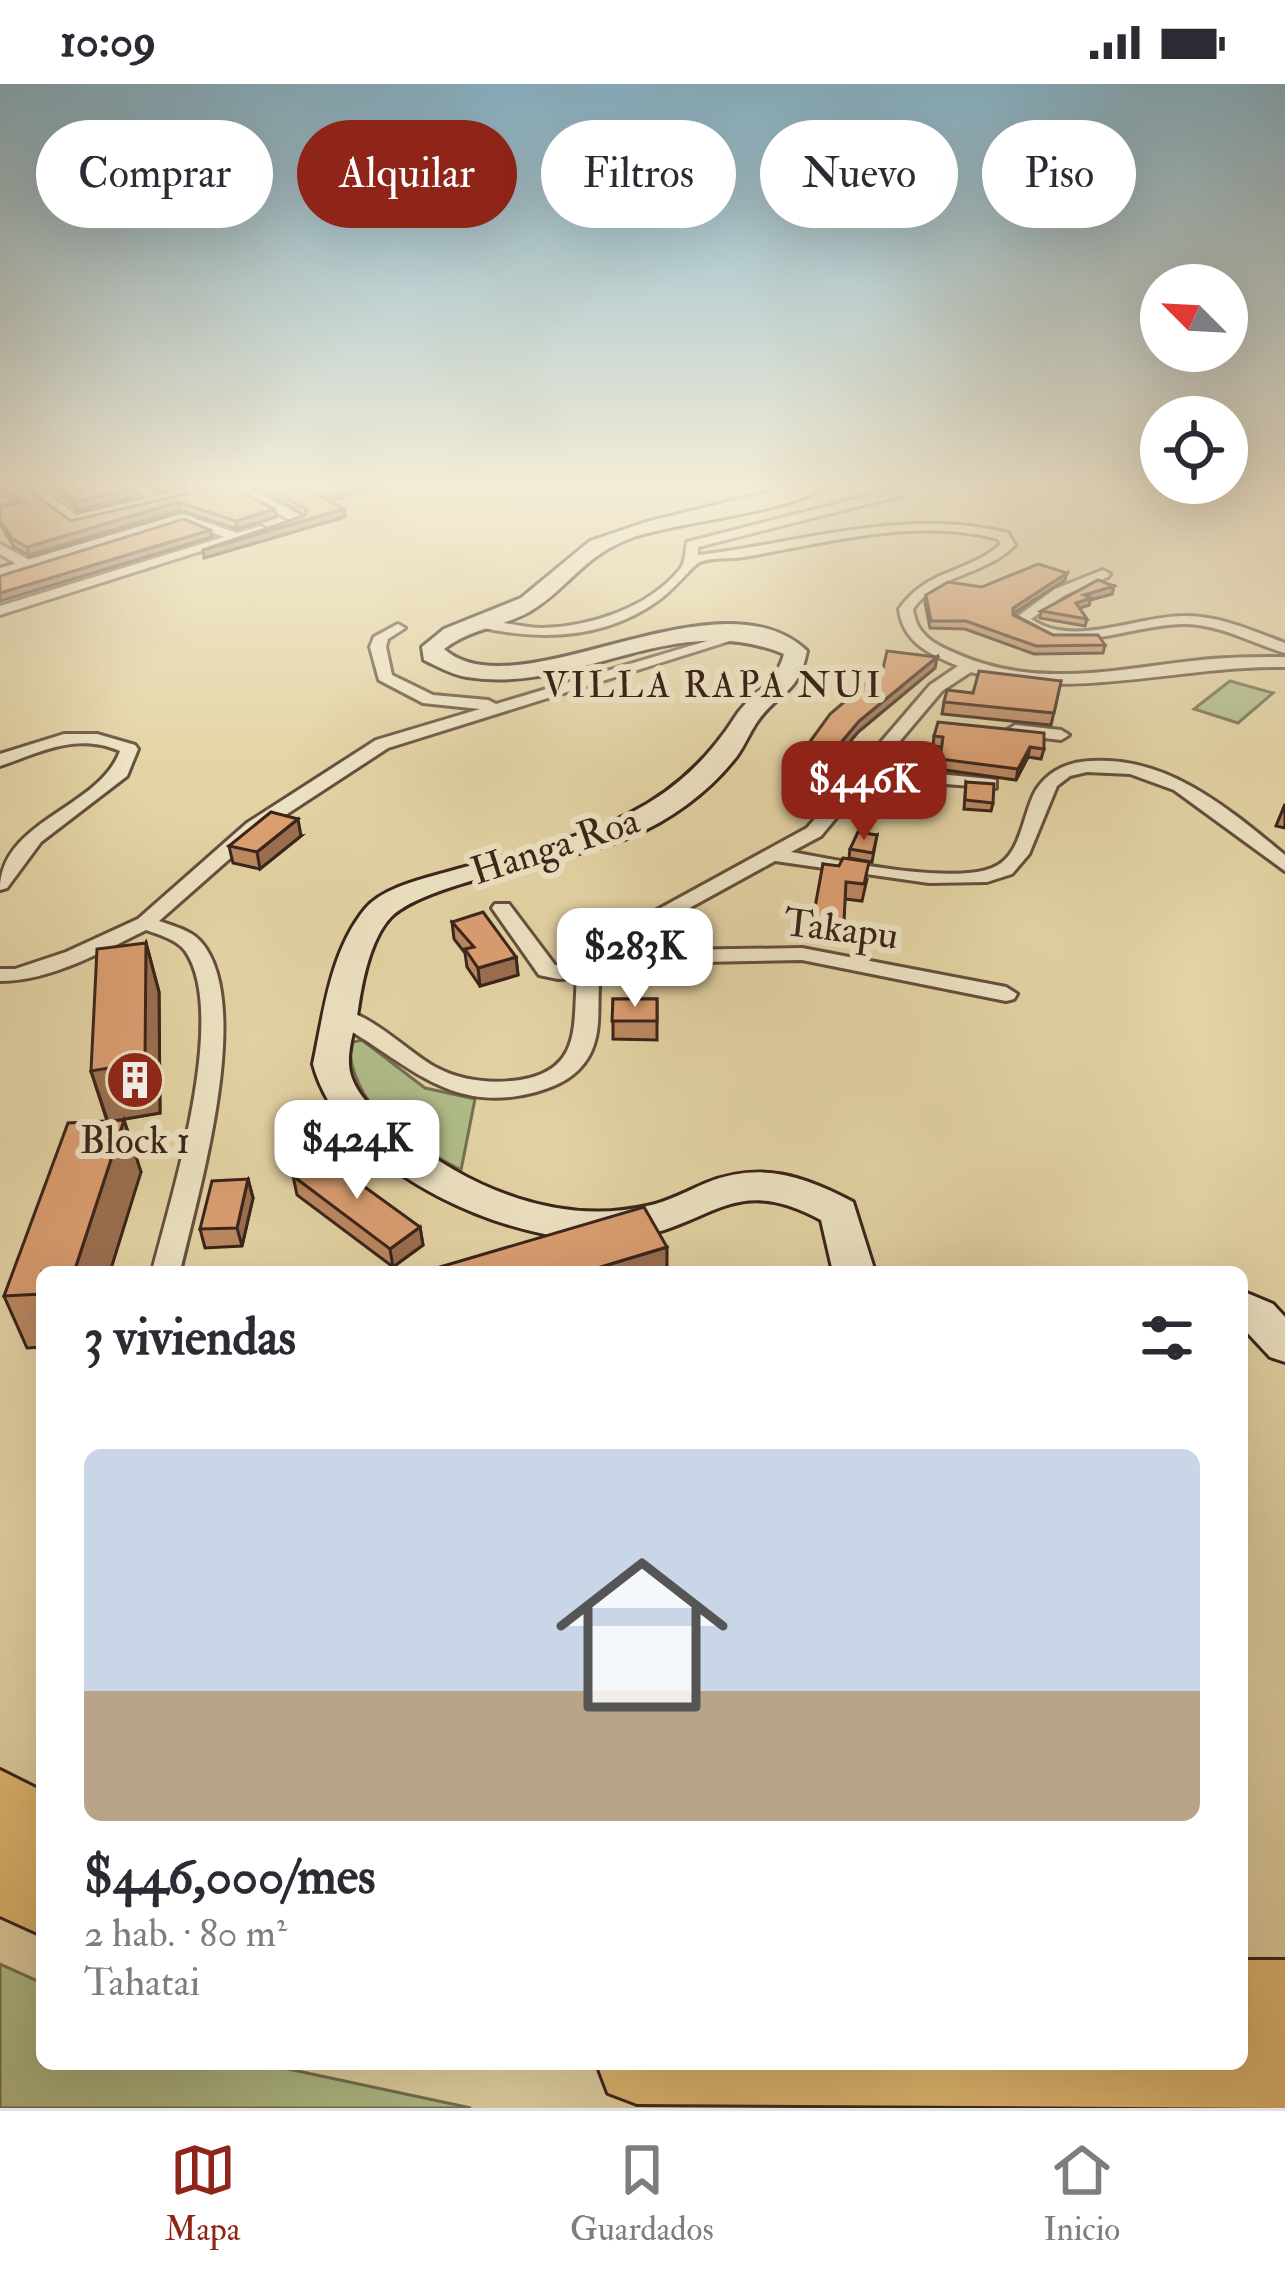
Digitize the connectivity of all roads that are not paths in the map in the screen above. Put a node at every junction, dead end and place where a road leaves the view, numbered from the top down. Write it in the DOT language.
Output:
graph roads {
  1 [pos="108,577"];
  2 [pos="553,577"];
  3 [pos="675,577"];
  4 [pos="941,577"];
  5 [pos="1096,577"];
  6 [pos="0,611"];
  7 [pos="479,623"];
  8 [pos="398,628"];
  9 [pos="745,635"];
  10 [pos="1285,648"];
  11 [pos="1285,662"];
  12 [pos="968,668"];
  13 [pos="502,708"];
  14 [pos="995,728"];
  15 [pos="1060,735"];
  16 [pos="0,761"];
  17 [pos="862,772"];
  18 [pos="991,784"];
  19 [pos="776,856"];
  20 [pos="1285,865"];
  21 [pos="0,884"];
  22 [pos="502,908"];
  23 [pos="145,923"];
  24 [pos="590,964"];
  25 [pos="0,975"];
  26 [pos="1006,994"];
  27 [pos="339,1015"];
  28 [pos="167,1266"];
  29 [pos="852,1266"];
  30 [pos="1248,1310"];
  31 [pos="1285,1345"];
  32 [pos="0,1806"];
  33 [pos="36,1827"];
  34 [pos="0,1875"];
  35 [pos="36,1895"];
  36 [pos="1248,1999"];
  37 [pos="1285,1999"];
  38 [pos="1026,2070"];
  39 [pos="1285,2074"];
  1 -- 6 [label="street"];
  2 -- 7 [label="street, Hanga Roa"];
  3 -- 7 [label="street"];
  4 -- 12 [label="street"];
  5 -- 10 [label="street"];
  7 -- 9 [label="street, Hanga Roa"];
  8 -- 13 [label="street"];
  9 -- 13 [label="street"];
  9 -- 27 [label="street, Hanga Roa"];
  11 -- 12 [label="street"];
  12 -- 17 [label="street"];
  13 -- 23 [label="street"];
  14 -- 15 [label="street"];
  16 -- 21 [label="street"];
  17 -- 18 [label="street"];
  17 -- 19 [label="street"];
  19 -- 20 [label="street"];
  19 -- 24 [label="street"];
  22 -- 24 [label="street, Takapu"];
  23 -- 25 [label="street"];
  23 -- 28 [label="street"];
  24 -- 26 [label="street, Takapu"];
  24 -- 27 [label="street"];
  27 -- 29 [label="street, Hanga Roa"];
  30 -- 31 [label="street"];
  32 -- 33 [label="highway"];
  34 -- 35 [label="highway"];
  36 -- 37 [label="highway"];
  38 -- 39 [label="highway"];
}
